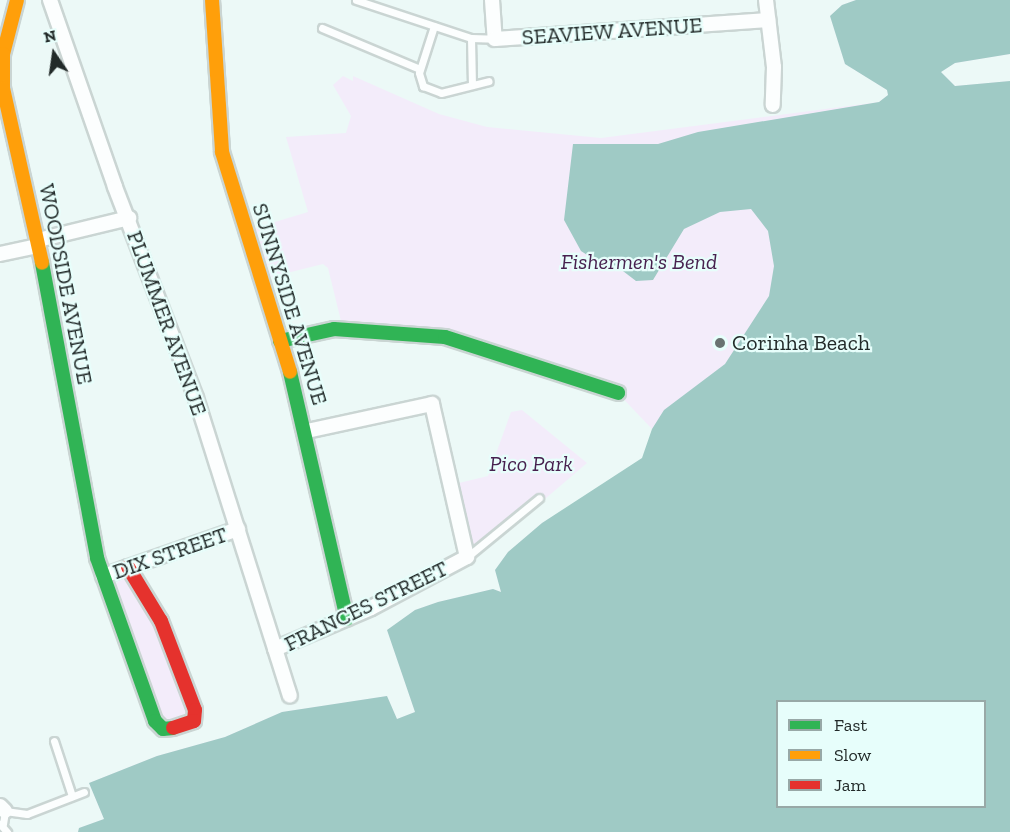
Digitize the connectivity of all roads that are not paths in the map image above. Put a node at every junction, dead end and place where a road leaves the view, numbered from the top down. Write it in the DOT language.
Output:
graph roads {
  1 [pos="16,0"];
  2 [pos="51,0"];
  3 [pos="212,0"];
  4 [pos="356,0"];
  5 [pos="492,0"];
  6 [pos="766,0"];
  7 [pos="768,21"];
  8 [pos="434,26"];
  9 [pos="322,28"];
  10 [pos="4,32"];
  11 [pos="471,38"];
  12 [pos="495,39"];
  13 [pos="420,69"];
  14 [pos="489,81"];
  15 [pos="472,85"];
  16 [pos="1,86"];
  17 [pos="773,105"];
  18 [pos="129,218"];
  19 [pos="39,243"];
  20 [pos="0,254"];
  21 [pos="280,341"];
  22 [pos="618,393"];
  23 [pos="307,431"];
  24 [pos="539,498"];
  25 [pos="237,530"];
  26 [pos="467,557"];
  27 [pos="128,567"];
  28 [pos="103,576"];
  29 [pos="347,618"];
  30 [pos="275,649"];
  31 [pos="290,696"];
  32 [pos="54,741"];
  33 [pos="84,792"];
  34 [pos="72,796"];
  35 [pos="2,816"];
  36 [pos="7,832"];
  1 -- 10 [label="street, WOODSIDE AVENUE"];
  2 -- 18 [label="street, PLUMMER AVENUE"];
  3 -- 21 [label="street, SUNNYSIDE AVENUE"];
  4 -- 8 [label="lane"];
  5 -- 12 [label="street, SEAVIEW AVENUE"];
  6 -- 7 [label="street"];
  7 -- 12 [label="street, SEAVIEW AVENUE"];
  7 -- 17 [label="street"];
  8 -- 11 [label="lane"];
  8 -- 13 [label="lane"];
  9 -- 13 [label="lane"];
  10 -- 16 [label="street, WOODSIDE AVENUE"];
  11 -- 12 [label="lane"];
  11 -- 15 [label="lane"];
  13 -- 15 [label="lane"];
  14 -- 15 [label="lane"];
  16 -- 19 [label="street, WOODSIDE AVENUE"];
  18 -- 19 [label="street"];
  18 -- 25 [label="street, PLUMMER AVENUE"];
  19 -- 20 [label="street"];
  19 -- 28 [label="street, WOODSIDE AVENUE"];
  21 -- 22 [label="street"];
  21 -- 23 [label="street, SUNNYSIDE AVENUE"];
  23 -- 26 [label="street"];
  23 -- 29 [label="street, SUNNYSIDE AVENUE"];
  24 -- 26 [label="lane"];
  25 -- 27 [label="street, DIX STREET"];
  25 -- 30 [label="street, PLUMMER AVENUE"];
  26 -- 29 [label="street, FRANCES STREET"];
  27 -- 28 [label="street, DIX STREET"];
  27 -- 28 [label="street, WOODSIDE AVENUE"];
  29 -- 30 [label="street, FRANCES STREET"];
  30 -- 31 [label="street, FRANCES STREET"];
  32 -- 34 [label="lane"];
  33 -- 34 [label="lane"];
  34 -- 35 [label="lane"];
  35 -- 36 [label="lane"];
}
